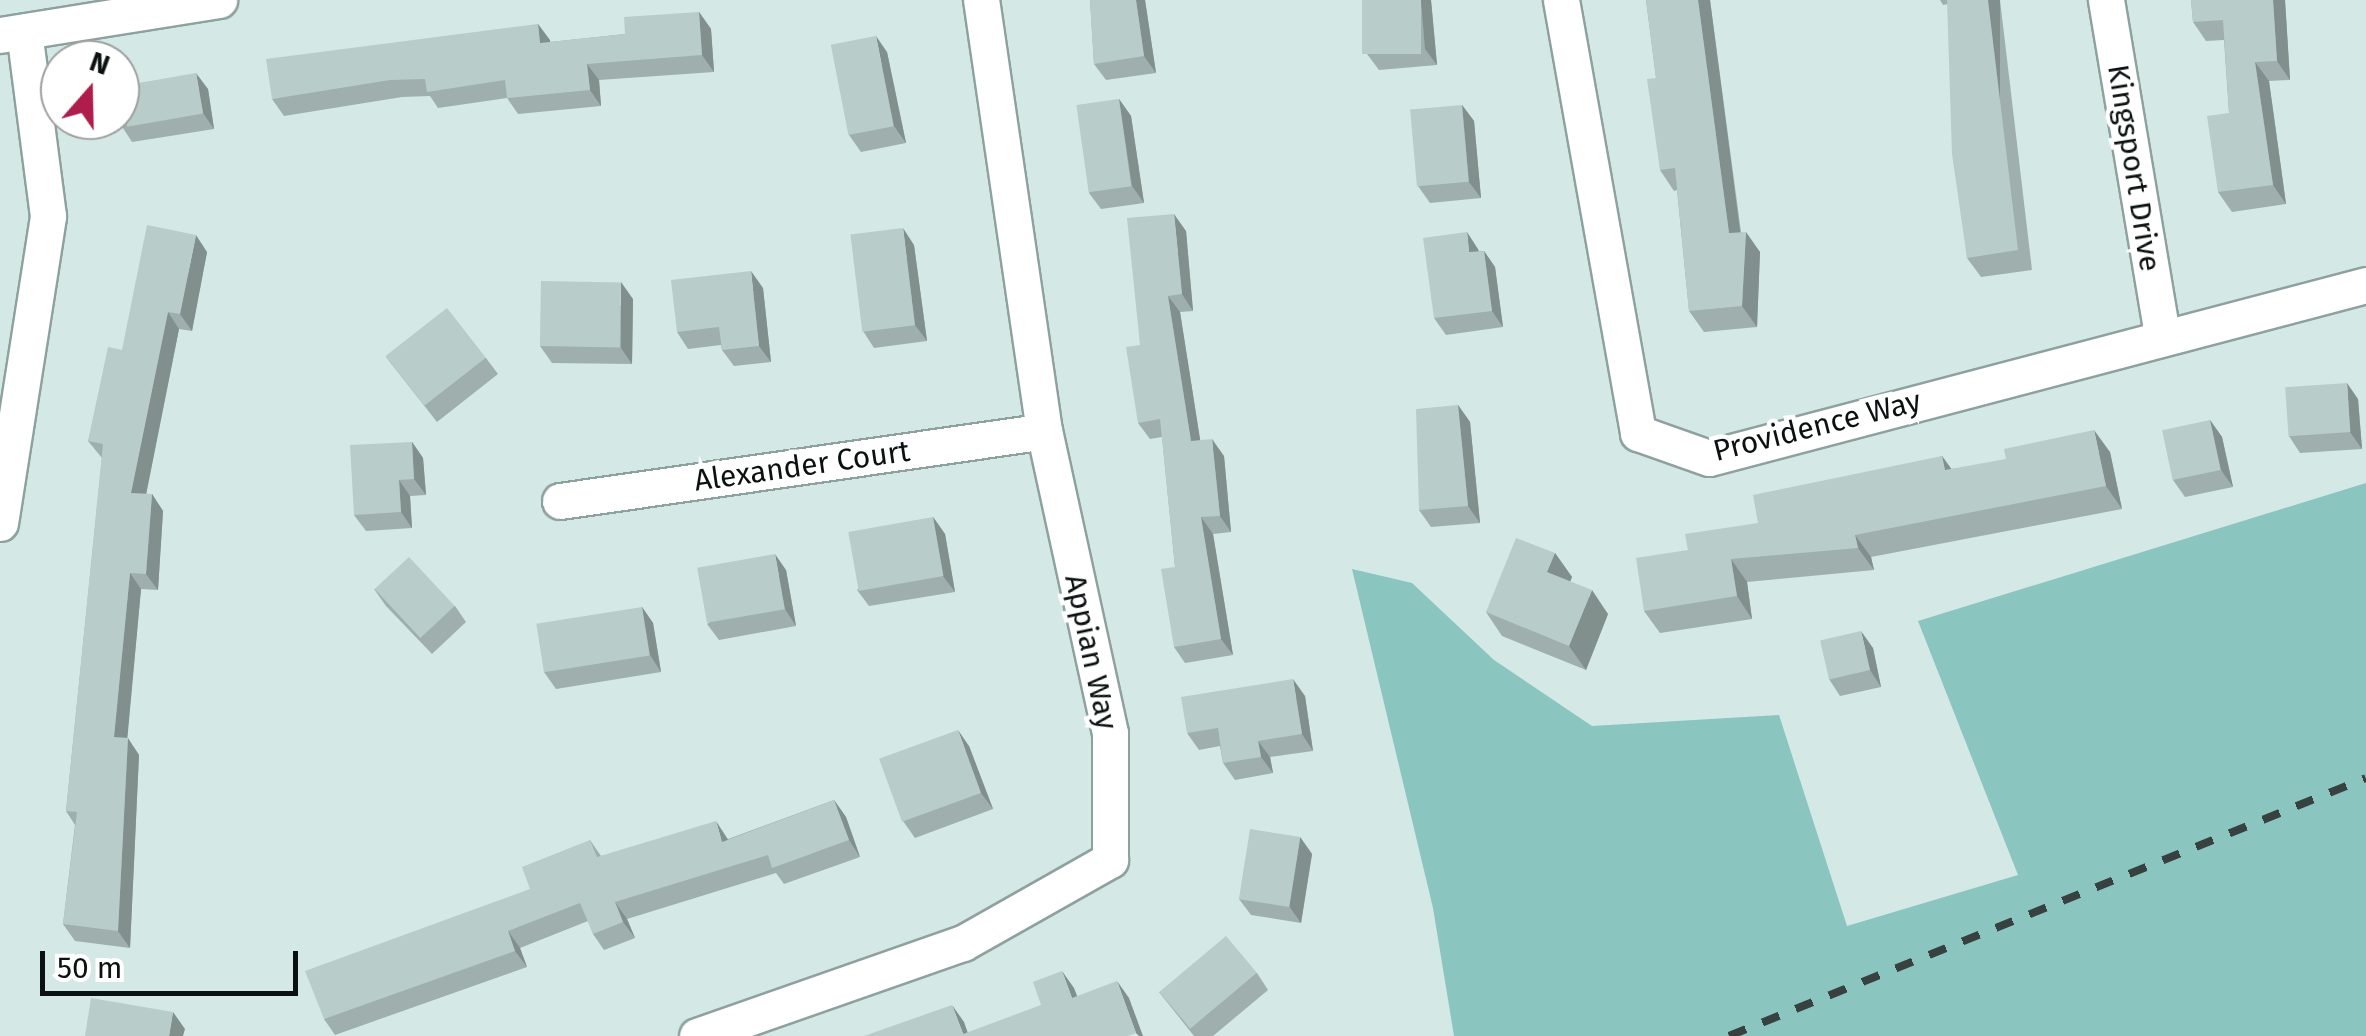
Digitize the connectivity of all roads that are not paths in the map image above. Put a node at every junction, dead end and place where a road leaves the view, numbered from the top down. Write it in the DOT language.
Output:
graph roads {
  1 [pos="219,0"];
  2 [pos="981,0"];
  3 [pos="1561,0"];
  4 [pos="2106,0"];
  5 [pos="12,33"];
  6 [pos="2366,286"];
  7 [pos="2162,336"];
  8 [pos="1044,431"];
  9 [pos="560,501"];
  10 [pos="0,523"];
  11 [pos="697,1036"];
  1 -- 5 [label="street"];
  2 -- 8 [label="street, Appian Way"];
  3 -- 7 [label="street, Providence Way"];
  4 -- 7 [label="street, Kingsport Drive"];
  5 -- 10 [label="street"];
  6 -- 7 [label="street, Providence Way"];
  8 -- 9 [label="street, Alexander Court"];
  8 -- 11 [label="street, Appian Way"];
}
